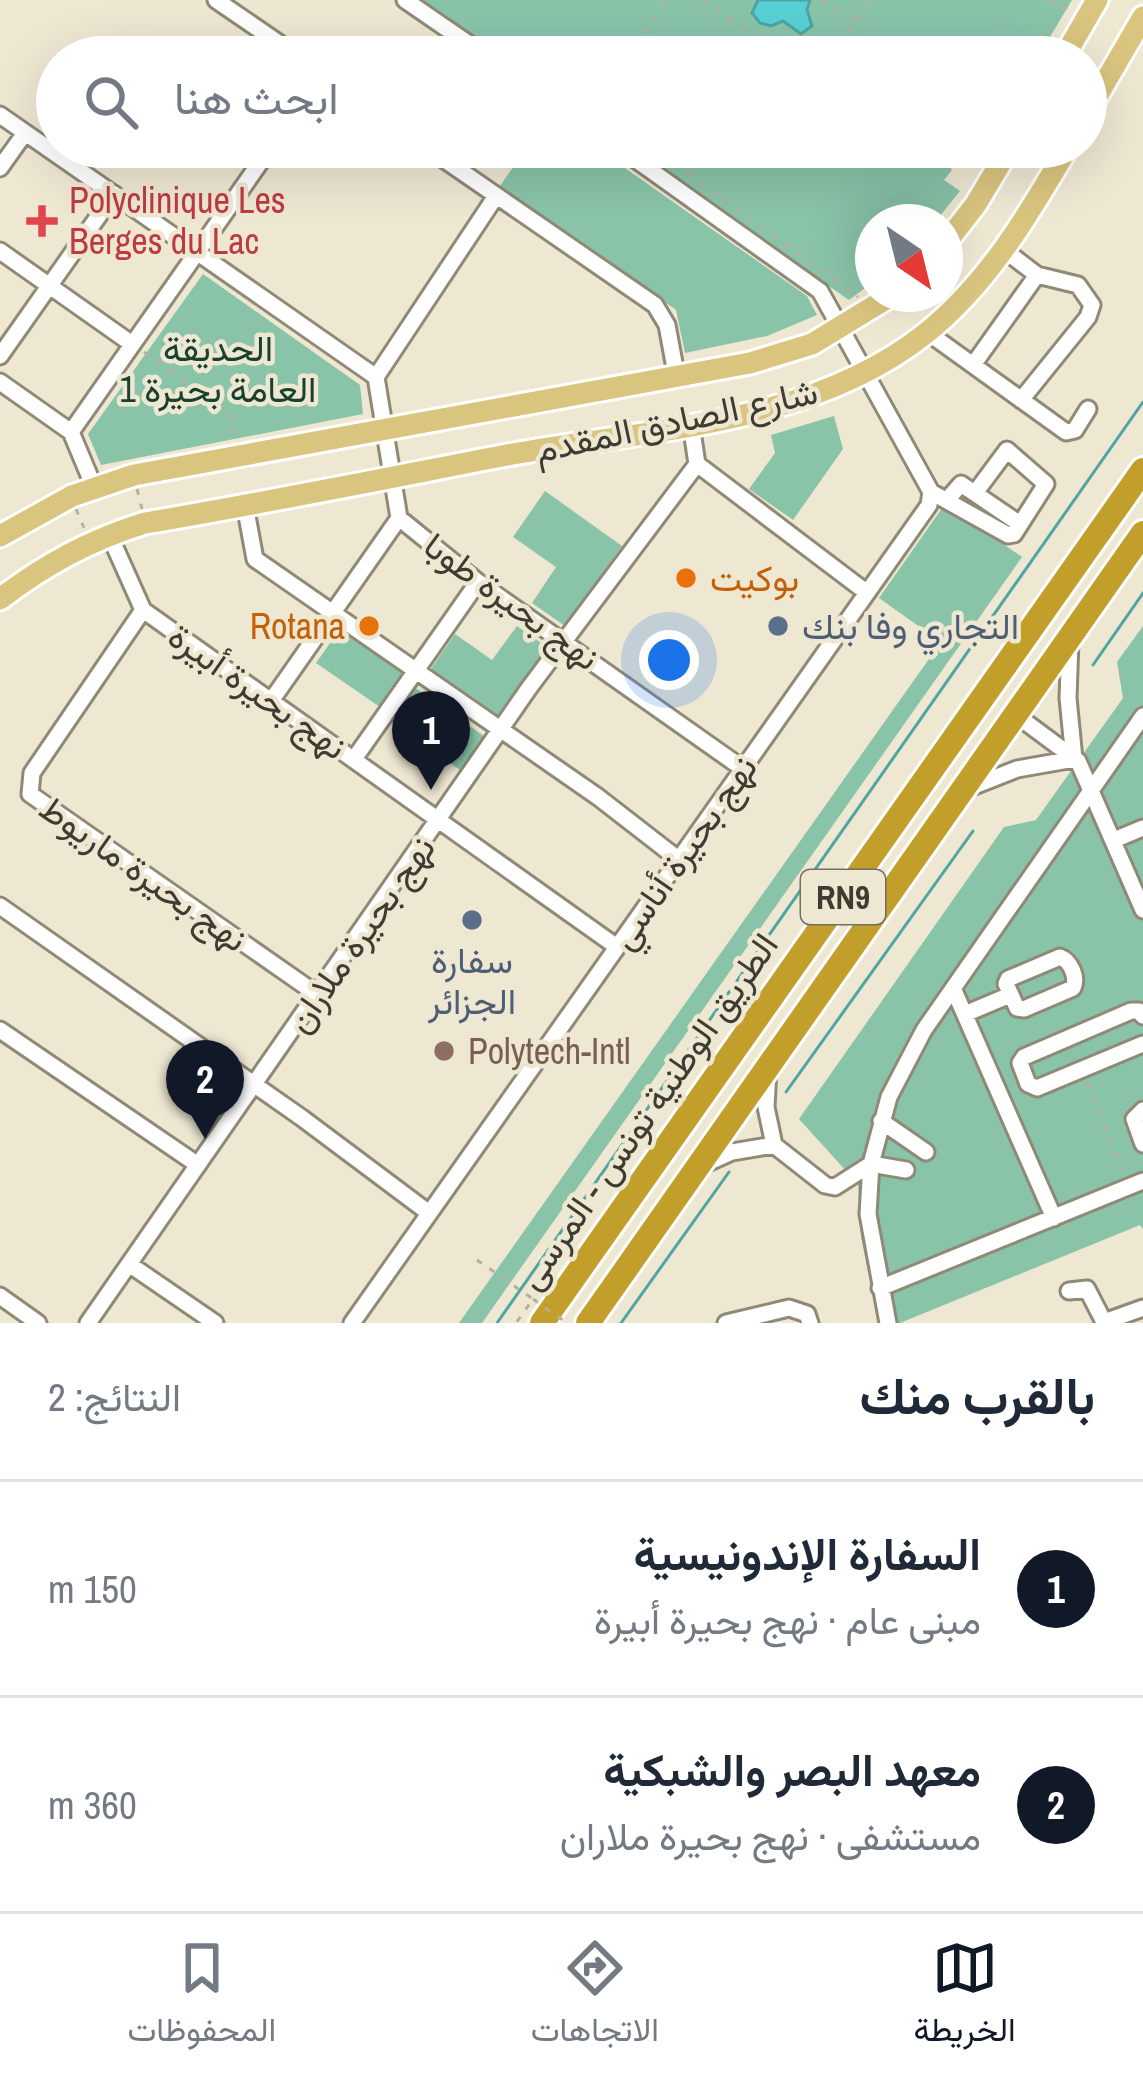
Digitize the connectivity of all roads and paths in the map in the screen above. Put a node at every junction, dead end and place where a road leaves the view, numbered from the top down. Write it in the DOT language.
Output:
graph roads {
  1 [pos="216,0"];
  2 [pos="405,0"];
  3 [pos="667,0"];
  4 [pos="703,0"];
  5 [pos="822,0"];
  6 [pos="871,0"];
  7 [pos="1048,0"];
  8 [pos="1097,0"];
  9 [pos="1066,9"];
  10 [pos="1143,17"];
  11 [pos="855,23"];
  12 [pos="268,36"];
  13 [pos="457,36"];
  14 [pos="642,36"];
  15 [pos="754,36"];
  16 [pos="846,36"];
  17 [pos="1076,36"];
  18 [pos="1107,79"];
  19 [pos="0,115"];
  20 [pos="25,133"];
  21 [pos="36,141"];
  22 [pos="0,168"];
  23 [pos="76,168"];
  24 [pos="256,168"];
  25 [pos="456,168"];
  26 [pos="648,168"];
  27 [pos="679,168"];
  28 [pos="997,168"];
  29 [pos="1054,168"];
  30 [pos="114,194"];
  31 [pos="496,196"];
  32 [pos="963,221"];
  33 [pos="1003,249"];
  34 [pos="0,251"];
  35 [pos="197,252"];
  36 [pos="1037,275"];
  37 [pos="50,285"];
  38 [pos="855,294"];
  39 [pos="865,312"];
  40 [pos="839,328"];
  41 [pos="927,332"];
  42 [pos="132,344"];
  43 [pos="0,356"];
  44 [pos="973,365"];
  45 [pos="863,374"];
  46 [pos="376,377"];
  47 [pos="677,379"];
  48 [pos="0,382"];
  49 [pos="1021,400"];
  50 [pos="1088,410"];
  51 [pos="691,424"];
  52 [pos="385,430"];
  53 [pos="70,432"];
  54 [pos="236,458"];
  55 [pos="697,464"];
  56 [pos="1143,470"];
  57 [pos="134,475"];
  58 [pos="395,478"];
  59 [pos="94,487"];
  60 [pos="975,493"];
  61 [pos="72,496"];
  62 [pos="939,496"];
  63 [pos="244,505"];
  64 [pos="399,518"];
  65 [pos="145,524"];
  66 [pos="1020,524"];
  67 [pos="1143,533"];
  68 [pos="0,536"];
  69 [pos="99,537"];
  70 [pos="478,582"];
  71 [pos="866,592"];
  72 [pos="0,599"];
  73 [pos="143,610"];
  74 [pos="334,614"];
  75 [pos="1071,638"];
  76 [pos="565,642"];
  77 [pos="416,671"];
  78 [pos="986,697"];
  79 [pos="271,701"];
  80 [pos="1016,716"];
  81 [pos="1143,716"];
  82 [pos="500,730"];
  83 [pos="354,759"];
  84 [pos="1074,759"];
  85 [pos="742,768"];
  86 [pos="1091,790"];
  87 [pos="962,791"];
  88 [pos="439,820"];
  89 [pos="1143,829"];
  90 [pos="1114,840"];
  91 [pos="678,859"];
  92 [pos="0,906"];
  93 [pos="1143,910"];
  94 [pos="617,946"];
  95 [pos="953,988"];
  96 [pos="318,995"];
  97 [pos="1010,995"];
  98 [pos="965,1014"];
  99 [pos="1143,1016"];
  100 [pos="0,1030"];
  101 [pos="1143,1044"];
  102 [pos="768,1068"];
  103 [pos="1082,1070"];
  104 [pos="255,1086"];
  105 [pos="1143,1110"];
  106 [pos="880,1120"];
  107 [pos="1143,1144"];
  108 [pos="773,1145"];
  109 [pos="926,1152"];
  110 [pos="871,1163"];
  111 [pos="198,1165"];
  112 [pos="695,1170"];
  113 [pos="907,1170"];
  114 [pos="1136,1184"];
  115 [pos="429,1213"];
  116 [pos="1054,1218"];
  117 [pos="478,1260"];
  118 [pos="130,1264"];
  119 [pos="880,1288"];
  120 [pos="1069,1291"];
  121 [pos="0,1296"];
  122 [pos="1143,1308"];
  123 [pos="537,1311"];
  124 [pos="1119,1321"];
  125 [pos="38,1323"];
  126 [pos="88,1323"];
  127 [pos="214,1323"];
  128 [pos="352,1323"];
  129 [pos="516,1323"];
  130 [pos="567,1323"];
  131 [pos="588,1323"];
  132 [pos="726,1323"];
  133 [pos="810,1323"];
  134 [pos="888,1323"];
  1 -- 12 [label="street"];
  2 -- 13 [label="street"];
  3 -- 14 [label="path"];
  4 -- 15 [label="path"];
  5 -- 11 [label="path"];
  6 -- 11 [label="path"];
  7 -- 9 [label="path"];
  8 -- 17 [label="main road"];
  10 -- 18 [label="main road"];
  11 -- 16 [label="path"];
  19 -- 20 [label="street"];
  20 -- 21 [label="street"];
  20 -- 22 [label="street"];
  23 -- 30 [label="street"];
  24 -- 35 [label="street"];
  25 -- 31 [label="street"];
  26 -- 40 [label="street"];
  27 -- 38 [label="path"];
  28 -- 32 [label="main road"];
  29 -- 33 [label="main road, شارع الصادق المقدم"];
  30 -- 35 [label="street"];
  30 -- 37 [label="street"];
  31 -- 46 [label="street"];
  31 -- 47 [label="street"];
  33 -- 36 [label="street"];
  33 -- 41 [label="main road, شارع الصادق المقدم"];
  34 -- 37 [label="street"];
  35 -- 42 [label="street"];
  35 -- 46 [label="street"];
  36 -- 44 [label="street"];
  36 -- 49 [label="street"];
  37 -- 42 [label="street"];
  37 -- 43 [label="street"];
  39 -- 40 [label="main road, شارع الصادق المقدم"];
  40 -- 45 [label="street"];
  40 -- 47 [label="main road, شارع الصادق المقدم"];
  41 -- 44 [label="street"];
  41 -- 45 [label="main road, شارع الصادق المقدم"];
  42 -- 53 [label="street"];
  42 -- 54 [label="path"];
  44 -- 49 [label="street"];
  45 -- 51 [label="main road, شارع الصادق المقدم"];
  45 -- 62 [label="street"];
  46 -- 52 [label="street"];
  47 -- 52 [label="main road, شارع الصادق المقدم"];
  48 -- 53 [label="street"];
  49 -- 50 [label="street"];
  51 -- 55 [label="street"];
  51 -- 58 [label="main road, شارع الصادق المقدم"];
  52 -- 54 [label="main road, شارع الصادق المقدم"];
  52 -- 58 [label="street"];
  53 -- 59 [label="street"];
  54 -- 57 [label="main road, شارع الصادق المقدم"];
  55 -- 71 [label="street"];
  55 -- 76 [label="street, نهج بحيرة ملاران"];
  56 -- 78 [label="highway, الطريق الوطنية تونس - المرسى / RN9"];
  57 -- 59 [label="main road, شارع الصادق المقدم"];
  57 -- 65 [label="path"];
  58 -- 63 [label="main road, شارع الصادق المقدم"];
  58 -- 64 [label="street, نهج بحيرة طوبا"];
  59 -- 61 [label="main road, شارع الصادق المقدم"];
  60 -- 62 [label="street"];
  60 -- 66 [label="street"];
  60 -- 66 [label="street"];
  61 -- 68 [label="main road, شارع الصادق المقدم"];
  61 -- 69 [label="path"];
  62 -- 66 [label="street"];
  62 -- 71 [label="street, نهج بحيرة أناسي"];
  63 -- 65 [label="main road, شارع الصادق المقدم"];
  63 -- 74 [label="street"];
  64 -- 70 [label="street, نهج بحيرة طوبا"];
  64 -- 74 [label="street, نهج بحيرة طوبا"];
  65 -- 69 [label="main road, شارع الصادق المقدم"];
  67 -- 75 [label="highway, الطريق الوطنية تونس - المرسى / RN9"];
  69 -- 72 [label="main road, شارع الصادق المقدم"];
  69 -- 73 [label="street, نهج بحيرة أبيرة"];
  70 -- 76 [label="street, نهج بحيرة طوبا"];
  70 -- 77 [label="street"];
  71 -- 85 [label="street, نهج بحيرة أناسي"];
  73 -- 79 [label="street, نهج بحيرة أبيرة"];
  73 -- 96 [label="street, نهج بحيرة ماريوط"];
  74 -- 77 [label="street"];
  74 -- 79 [label="street, نهج بحيرة طوبا"];
  75 -- 80 [label="highway, الطريق الوطنية تونس - المرسى / RN9"];
  75 -- 84 [label="street"];
  76 -- 82 [label="street, نهج بحيرة ملاران"];
  76 -- 85 [label="street, نهج بحيرة طوبا"];
  77 -- 82 [label="street"];
  77 -- 83 [label="street"];
  78 -- 80 [label="highway"];
  78 -- 123 [label="highway, الطريق الوطنية تونس - المرسى / RN9"];
  79 -- 83 [label="street, نهج بحيرة أبيرة"];
  80 -- 84 [label="street"];
  80 -- 87 [label="highway, الطريق الوطنية تونس - المرسى / RN9"];
  81 -- 86 [label="street"];
  82 -- 88 [label="street, نهج بحيرة ملاران"];
  82 -- 91 [label="street"];
  83 -- 88 [label="street, نهج بحيرة أبيرة"];
  84 -- 86 [label="street"];
  84 -- 87 [label="street"];
  85 -- 91 [label="street, نهج بحيرة أناسي"];
  86 -- 90 [label="street"];
  86 -- 95 [label="street"];
  87 -- 102 [label="highway, الطريق الوطنية تونس - المرسى / RN9"];
  88 -- 94 [label="street, نهج بحيرة أبيرة"];
  88 -- 96 [label="street, نهج بحيرة ملاران"];
  89 -- 90 [label="street"];
  90 -- 93 [label="street"];
  91 -- 94 [label="street, نهج بحيرة أناسي"];
  92 -- 104 [label="street"];
  94 -- 115 [label="street, نهج بحيرة أناسي"];
  95 -- 98 [label="street"];
  95 -- 106 [label="street"];
  96 -- 104 [label="street, نهج بحيرة ملاران"];
  97 -- 98 [label="street"];
  98 -- 116 [label="street"];
  99 -- 103 [label="street"];
  100 -- 111 [label="street"];
  101 -- 103 [label="street"];
  102 -- 108 [label="street"];
  102 -- 112 [label="highway, الطريق الوطنية تونس - المرسى / RN9"];
  103 -- 114 [label="path"];
  104 -- 111 [label="street, نهج بحيرة ملاران"];
  104 -- 115 [label="street"];
  105 -- 107 [label="street"];
  106 -- 109 [label="street"];
  106 -- 110 [label="street"];
  108 -- 110 [label="street"];
  108 -- 112 [label="street"];
  110 -- 113 [label="street"];
  110 -- 119 [label="street"];
  111 -- 118 [label="street, نهج بحيرة ملاران"];
  112 -- 131 [label="highway, الطريق الوطنية تونس - المرسى / RN9"];
  114 -- 116 [label="street"];
  115 -- 128 [label="street, نهج بحيرة أناسي"];
  116 -- 119 [label="street"];
  117 -- 123 [label="path"];
  118 -- 126 [label="street, نهج بحيرة ملاران"];
  118 -- 127 [label="street"];
  119 -- 134 [label="street"];
  120 -- 124 [label="street"];
  121 -- 125 [label="street"];
  122 -- 124 [label="street"];
  123 -- 129 [label="path"];
  123 -- 130 [label="path, bridge"];
  132 -- 133 [label="street"];
}
